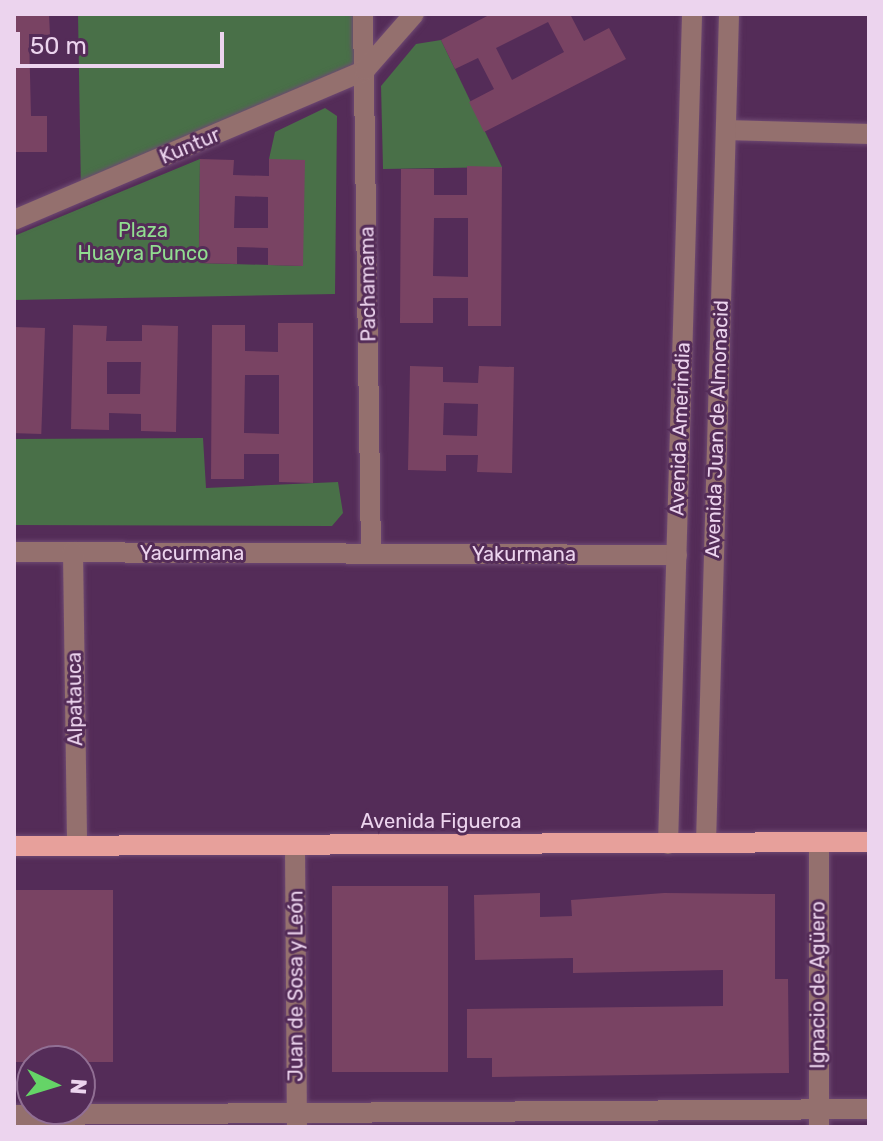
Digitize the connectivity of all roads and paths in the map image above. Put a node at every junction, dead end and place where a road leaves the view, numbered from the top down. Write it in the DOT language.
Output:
graph roads {
  1 [pos="363,14"];
  2 [pos="414,14"];
  3 [pos="692,14"];
  4 [pos="729,14"];
  5 [pos="365,70"];
  6 [pos="726,130"];
  7 [pos="869,134"];
  8 [pos="14,220"];
  9 [pos="14,552"];
  10 [pos="73,552"];
  11 [pos="371,554"];
  12 [pos="677,555"];
  13 [pos="819,842"];
  14 [pos="869,842"];
  15 [pos="706,843"];
  16 [pos="668,844"];
  17 [pos="14,846"];
  18 [pos="77,846"];
  19 [pos="295,846"];
  20 [pos="869,1109"];
  21 [pos="14,1115"];
  22 [pos="819,1118"];
  23 [pos="297,1121"];
  1 -- 5 [label="street, Pachamama"];
  2 -- 5 [label="street"];
  3 -- 12 [label="street, Avenida Amerindia"];
  4 -- 6 [label="street, Avenida Juan de Almonacid"];
  5 -- 8 [label="street, Kuntur"];
  5 -- 11 [label="street, Pachamama"];
  6 -- 7 [label="street"];
  6 -- 15 [label="street, Avenida Juan de Almonacid"];
  9 -- 10 [label="street, Yacurmana"];
  10 -- 11 [label="street, Yacurmana"];
  10 -- 18 [label="street, Alpatauca"];
  11 -- 12 [label="street, Yakurmana"];
  12 -- 16 [label="street, Avenida Amerindia"];
  13 -- 14 [label="main road, Avenida Figueroa"];
  13 -- 15 [label="main road, Avenida Figueroa"];
  13 -- 22 [label="street, Ignacio de Agüero"];
  15 -- 16 [label="main road, Avenida Figueroa"];
  16 -- 19 [label="main road, Avenida Figueroa"];
  17 -- 18 [label="main road, Avenida Figueroa"];
  18 -- 19 [label="main road, Avenida Figueroa"];
  19 -- 23 [label="street, Juan de Sosa y León"];
  20 -- 22 [label="street"];
  21 -- 23 [label="street"];
  22 -- 23 [label="street"];
}
